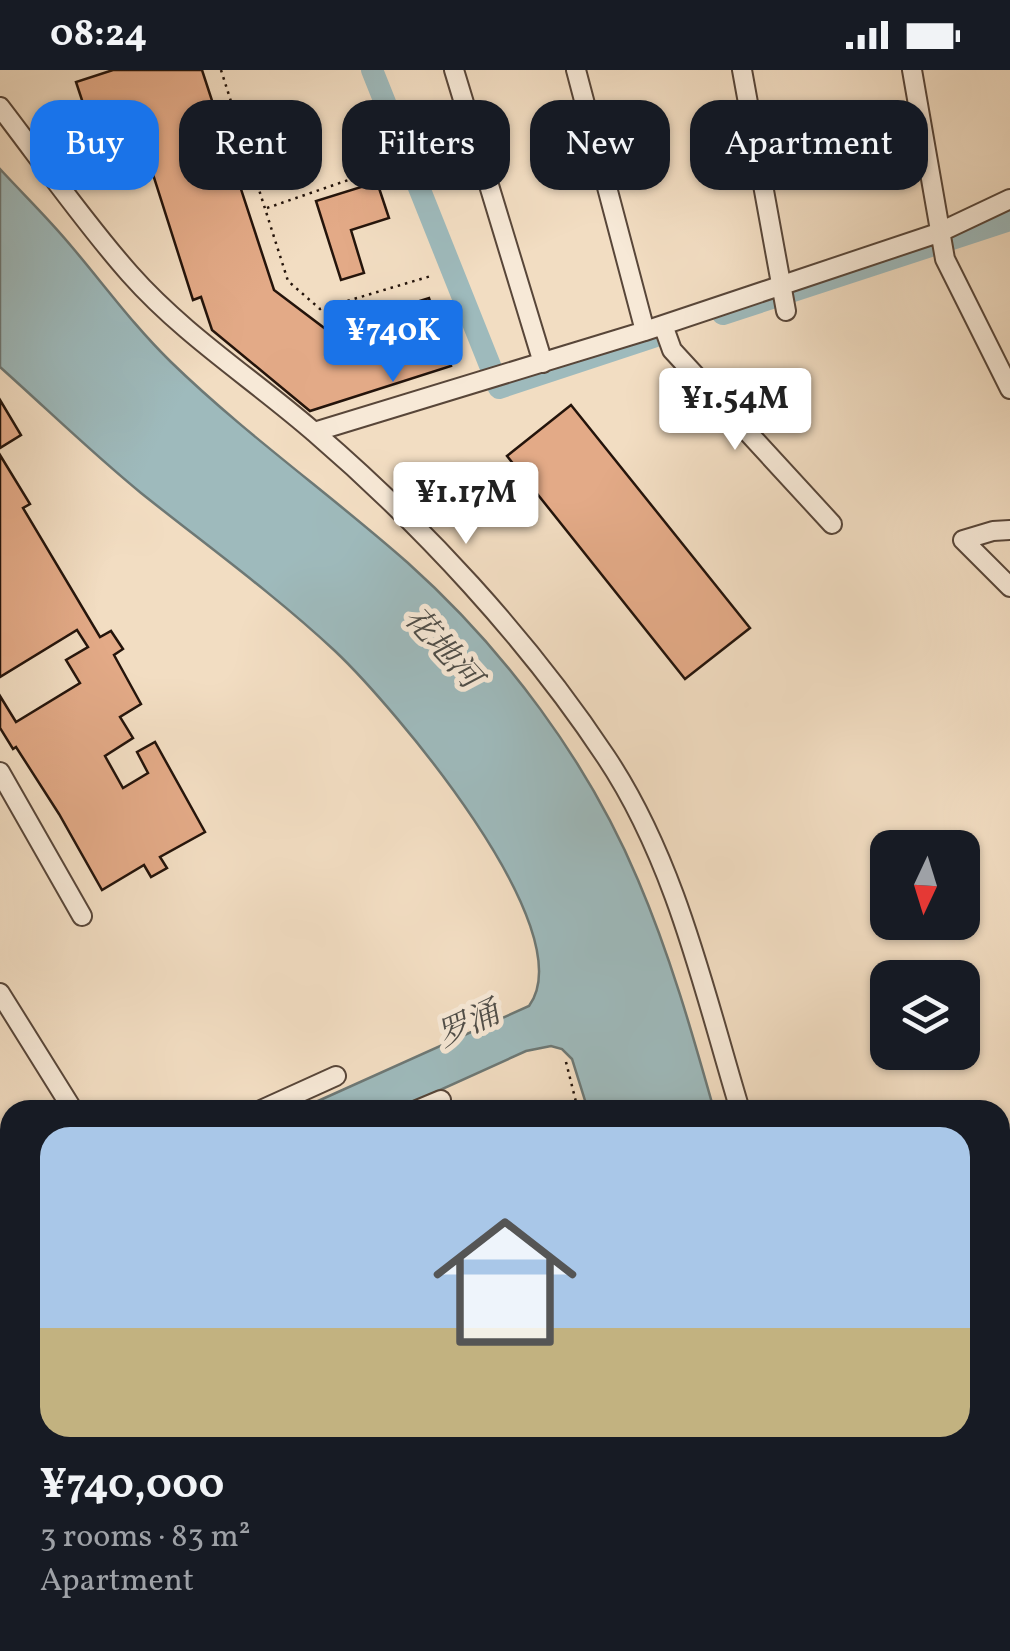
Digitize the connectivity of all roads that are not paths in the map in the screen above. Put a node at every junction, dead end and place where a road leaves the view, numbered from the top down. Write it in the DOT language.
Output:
graph roads {
  1 [pos="454,70"];
  2 [pos="576,70"];
  3 [pos="742,70"];
  4 [pos="912,70"];
  5 [pos="0,107"];
  6 [pos="1010,199"];
  7 [pos="938,232"];
  8 [pos="779,286"];
  9 [pos="786,311"];
  10 [pos="654,328"];
  11 [pos="544,363"];
  12 [pos="1010,388"];
  13 [pos="314,432"];
  14 [pos="832,524"];
  15 [pos="1010,530"];
  16 [pos="1010,587"];
  17 [pos="0,772"];
  18 [pos="82,916"];
  19 [pos="0,994"];
  20 [pos="336,1076"];
  21 [pos="68,1100"];
  22 [pos="283,1100"];
  23 [pos="737,1100"];
  1 -- 11 [label="street"];
  2 -- 10 [label="street"];
  3 -- 8 [label="street"];
  4 -- 7 [label="street"];
  5 -- 13 [label="street"];
  6 -- 7 [label="street"];
  7 -- 8 [label="street"];
  7 -- 12 [label="street"];
  8 -- 9 [label="street"];
  8 -- 10 [label="street"];
  10 -- 11 [label="street"];
  10 -- 14 [label="street"];
  11 -- 13 [label="street"];
  13 -- 23 [label="street"];
  15 -- 16 [label="street"];
  17 -- 18 [label="street"];
  19 -- 21 [label="street"];
  20 -- 22 [label="street"];
}
